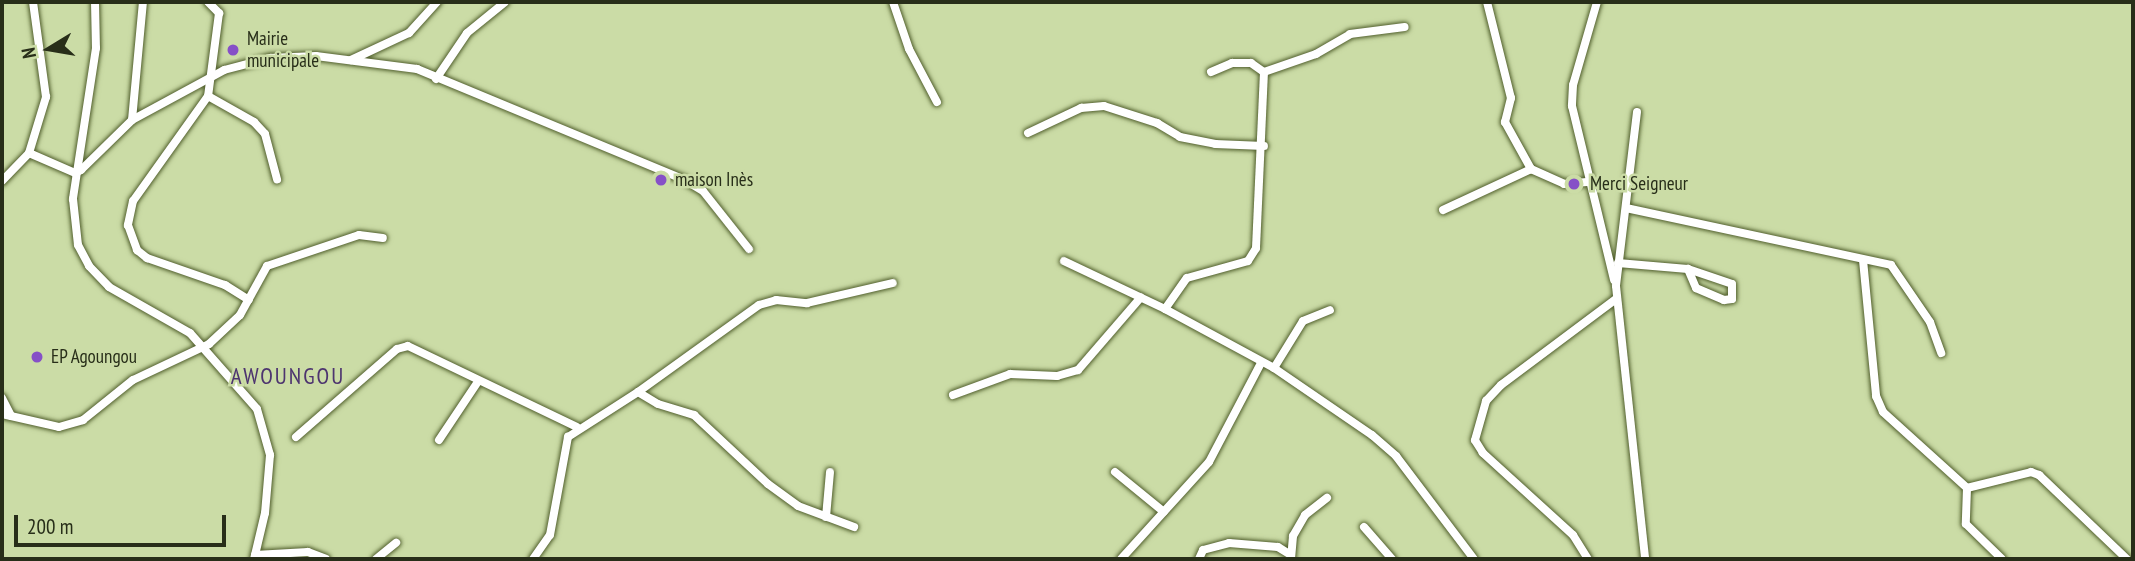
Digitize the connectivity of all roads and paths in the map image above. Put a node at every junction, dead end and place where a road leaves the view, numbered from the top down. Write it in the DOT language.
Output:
graph roads {
  1 [pos="33,2"];
  2 [pos="95,2"];
  3 [pos="143,2"];
  4 [pos="208,2"];
  5 [pos="436,2"];
  6 [pos="505,2"];
  7 [pos="893,2"];
  8 [pos="1488,2"];
  9 [pos="1597,2"];
  10 [pos="1405,27"];
  11 [pos="351,60"];
  12 [pos="1211,72"];
  13 [pos="1264,72"];
  14 [pos="214,75"];
  15 [pos="436,79"];
  16 [pos="208,96"];
  17 [pos="937,102"];
  18 [pos="1637,112"];
  19 [pos="132,120"];
  20 [pos="1028,133"];
  21 [pos="1264,146"];
  22 [pos="29,153"];
  23 [pos="1531,169"];
  24 [pos="75,173"];
  25 [pos="277,179"];
  26 [pos="2,181"];
  27 [pos="1587,182"];
  28 [pos="1626,208"];
  29 [pos="1443,210"];
  30 [pos="383,238"];
  31 [pos="749,249"];
  32 [pos="1863,260"];
  33 [pos="1064,261"];
  34 [pos="1618,263"];
  35 [pos="1688,270"];
  36 [pos="892,283"];
  37 [pos="1615,286"];
  38 [pos="1142,297"];
  39 [pos="1616,299"];
  40 [pos="248,300"];
  41 [pos="1166,309"];
  42 [pos="1330,310"];
  43 [pos="205,348"];
  44 [pos="1941,353"];
  45 [pos="1261,363"];
  46 [pos="1274,369"];
  47 [pos="477,383"];
  48 [pos="638,391"];
  49 [pos="953,395"];
  50 [pos="2,398"];
  51 [pos="6,415"];
  52 [pos="577,427"];
  53 [pos="296,437"];
  54 [pos="439,440"];
  55 [pos="830,472"];
  56 [pos="1115,472"];
  57 [pos="1966,488"];
  58 [pos="1327,498"];
  59 [pos="1164,512"];
  60 [pos="826,517"];
  61 [pos="854,527"];
  62 [pos="1364,527"];
  63 [pos="396,543"];
  64 [pos="1290,556"];
  65 [pos="254,557"];
  66 [pos="326,559"];
  67 [pos="376,559"];
  68 [pos="533,559"];
  69 [pos="1121,559"];
  70 [pos="1199,559"];
  71 [pos="1392,559"];
  72 [pos="1474,559"];
  73 [pos="1588,559"];
  74 [pos="1645,559"];
  75 [pos="2002,559"];
  76 [pos="2127,559"];
  1 -- 22 [label="street"];
  2 -- 24 [label="street"];
  3 -- 19 [label="street"];
  4 -- 14 [label="street"];
  5 -- 11 [label="street"];
  6 -- 15 [label="street"];
  7 -- 17 [label="street"];
  8 -- 23 [label="street"];
  9 -- 27 [label="street"];
  10 -- 13 [label="street"];
  11 -- 14 [label="street"];
  11 -- 15 [label="street"];
  12 -- 13 [label="street"];
  13 -- 21 [label="street"];
  14 -- 16 [label="street"];
  14 -- 19 [label="street"];
  15 -- 31 [label="street"];
  16 -- 25 [label="street"];
  16 -- 40 [label="street"];
  18 -- 28 [label="street"];
  19 -- 24 [label="street"];
  20 -- 21 [label="street"];
  21 -- 41 [label="street"];
  22 -- 24 [label="street"];
  22 -- 26 [label="street"];
  23 -- 27 [label="street"];
  23 -- 29 [label="street"];
  24 -- 43 [label="street"];
  27 -- 37 [label="street"];
  28 -- 32 [label="street"];
  28 -- 34 [label="street"];
  30 -- 40 [label="street"];
  32 -- 44 [label="street"];
  32 -- 57 [label="street"];
  33 -- 38 [label="street"];
  34 -- 35 [label="street"];
  34 -- 37 [label="street"];
  35 -- 35 [label="street"];
  36 -- 48 [label="street"];
  37 -- 39 [label="street"];
  38 -- 41 [label="street"];
  38 -- 49 [label="street"];
  39 -- 73 [label="street"];
  39 -- 74 [label="street"];
  40 -- 43 [label="street"];
  41 -- 45 [label="street"];
  42 -- 46 [label="street"];
  43 -- 51 [label="street"];
  43 -- 65 [label="street"];
  45 -- 46 [label="street"];
  45 -- 59 [label="street"];
  46 -- 72 [label="street"];
  47 -- 52 [label="street"];
  47 -- 53 [label="street"];
  47 -- 54 [label="street"];
  48 -- 52 [label="street"];
  48 -- 60 [label="street"];
  50 -- 51 [label="street"];
  52 -- 68 [label="street"];
  55 -- 60 [label="street"];
  56 -- 59 [label="street"];
  57 -- 75 [label="street"];
  57 -- 76 [label="street"];
  58 -- 64 [label="street"];
  59 -- 69 [label="street"];
  60 -- 61 [label="street"];
  62 -- 71 [label="street"];
  63 -- 67 [label="street"];
  64 -- 70 [label="street"];
  65 -- 66 [label="street"];
}
